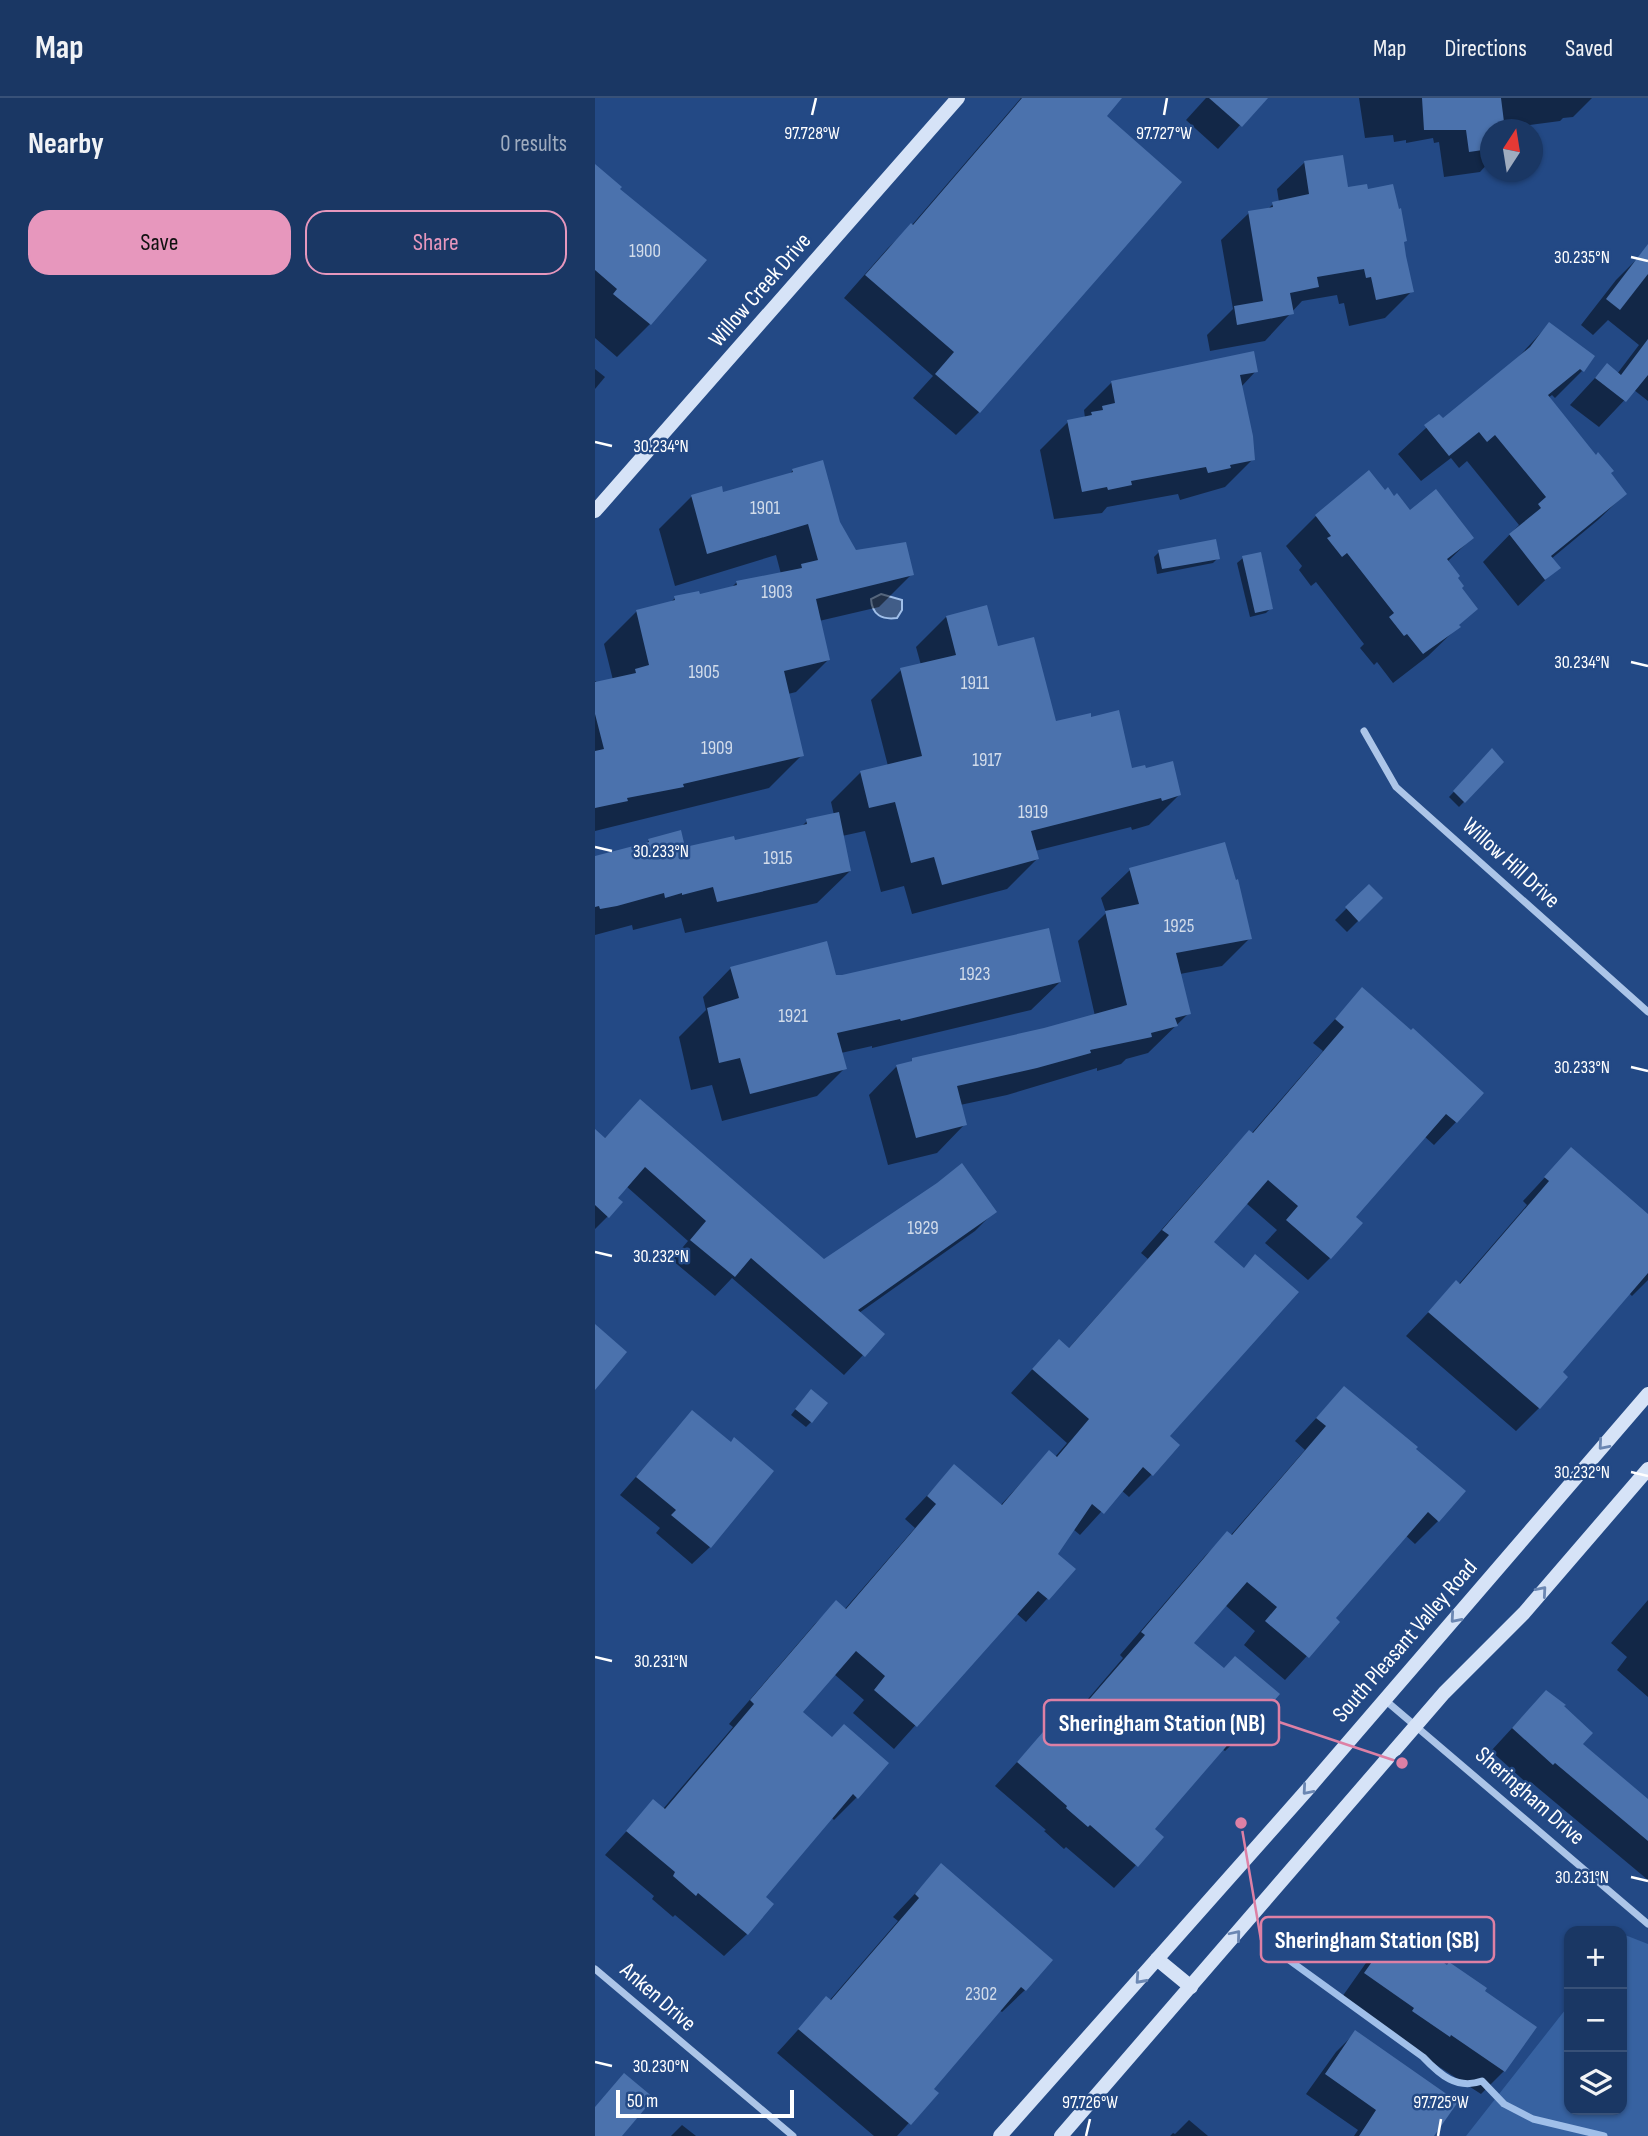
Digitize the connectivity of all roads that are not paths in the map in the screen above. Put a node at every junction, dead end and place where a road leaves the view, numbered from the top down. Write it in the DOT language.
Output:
graph roads {
  1 [pos="958,98"];
  2 [pos="595,511"];
  3 [pos="1363,731"];
  4 [pos="1648,1012"];
  5 [pos="1648,1394"];
  6 [pos="1648,1469"];
  7 [pos="1385,1700"];
  8 [pos="1416,1725"];
  9 [pos="1648,1924"];
  10 [pos="1157,1959"];
  11 [pos="595,1969"];
  12 [pos="1191,1987"];
  13 [pos="793,2136"];
  14 [pos="1000,2136"];
  15 [pos="1061,2136"];
  1 -- 2 [label="main road, Willow Creek Drive"];
  3 -- 4 [label="street, Willow Hill Drive"];
  5 -- 7 [label="main road, South Pleasant Valley Road, one-way"];
  8 -- 6 [label="main road, one-way"];
  7 -- 8 [label="street, Sheringham Drive"];
  7 -- 10 [label="main road, South Pleasant Valley Road, one-way"];
  8 -- 9 [label="street, Sheringham Drive"];
  12 -- 8 [label="main road, one-way"];
  10 -- 12 [label="main road"];
  10 -- 14 [label="main road, South Pleasant Valley Road, one-way"];
  11 -- 13 [label="street, Anken Drive"];
  12 -- 15 [label="main road"];
}
